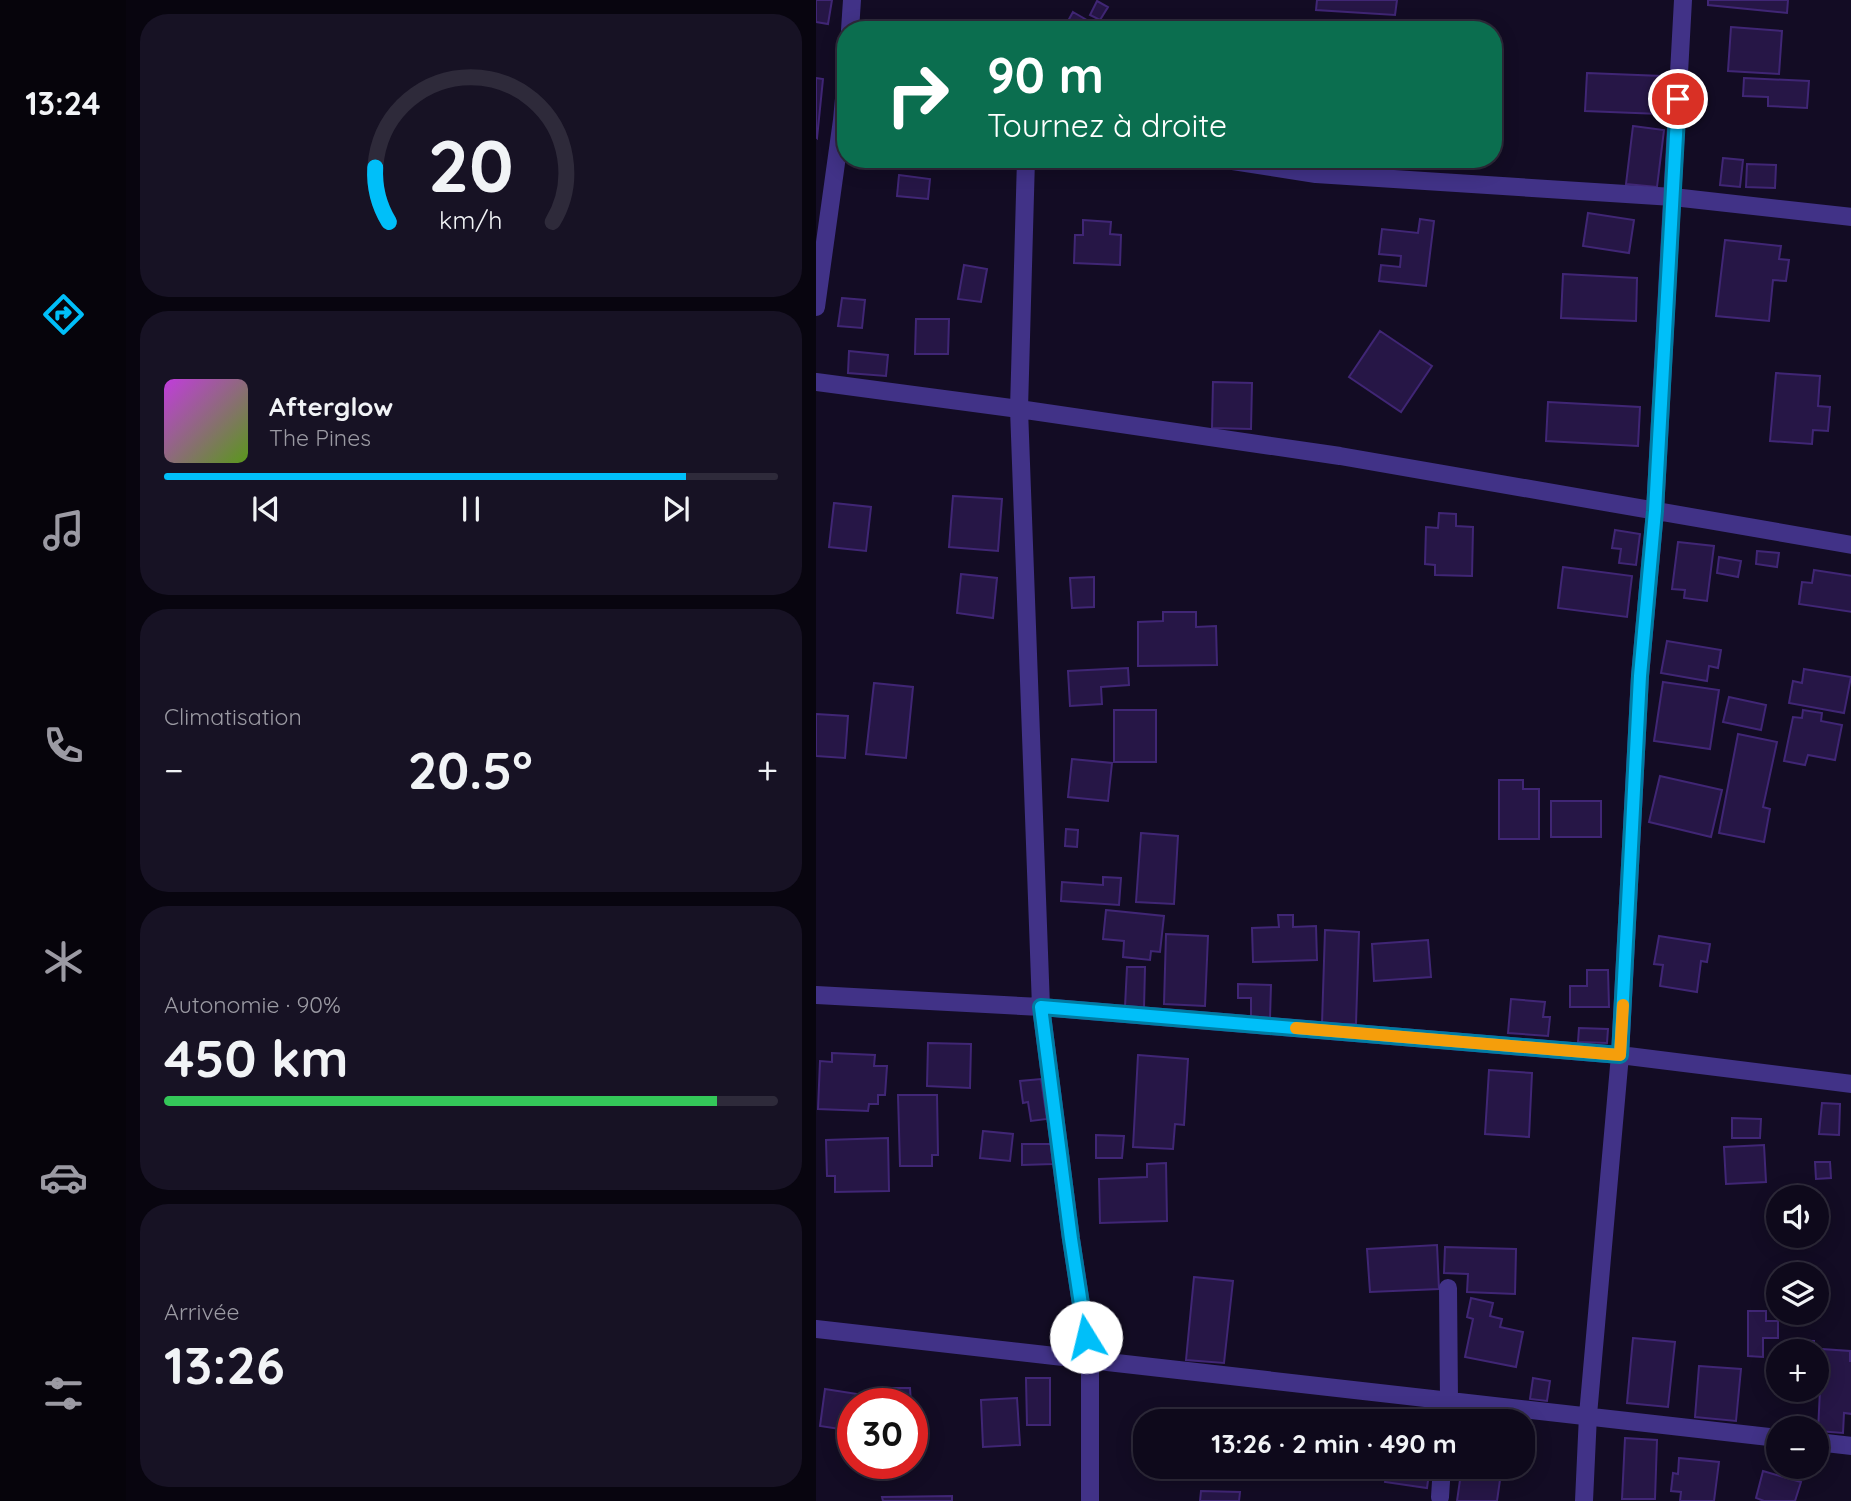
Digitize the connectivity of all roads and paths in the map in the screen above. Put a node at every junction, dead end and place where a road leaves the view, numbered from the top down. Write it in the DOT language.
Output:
graph roads {
  1 [pos="852,0"];
  2 [pos="1683,0"];
  3 [pos="851,21"];
  4 [pos="837,167"];
  5 [pos="1027,168"];
  6 [pos="1278,168"];
  7 [pos="1673,197"];
  8 [pos="1851,217"];
  9 [pos="816,307"];
  10 [pos="816,382"];
  11 [pos="1019,409"];
  12 [pos="1655,511"];
  13 [pos="1851,545"];
  14 [pos="816,995"];
  15 [pos="1041,1007"];
  16 [pos="1620,1055"];
  17 [pos="1851,1084"];
  18 [pos="1448,1288"];
  19 [pos="816,1329"];
  20 [pos="1090,1362"];
  21 [pos="1449,1400"];
  22 [pos="1448,1409"];
  23 [pos="1588,1415"];
  24 [pos="1766,1437"];
  25 [pos="1829,1443"];
  26 [pos="1851,1446"];
  27 [pos="1441,1479"];
  28 [pos="1440,1497"];
  29 [pos="1090,1501"];
  30 [pos="1584,1501"];
  1 -- 3 [label="street"];
  2 -- 7 [label="street"];
  4 -- 9 [label="street"];
  5 -- 11 [label="street"];
  6 -- 7 [label="street"];
  7 -- 8 [label="street"];
  7 -- 12 [label="street"];
  10 -- 11 [label="street"];
  11 -- 12 [label="street"];
  11 -- 15 [label="street"];
  12 -- 13 [label="street"];
  12 -- 16 [label="street"];
  14 -- 15 [label="street"];
  15 -- 16 [label="street"];
  15 -- 20 [label="street"];
  16 -- 17 [label="street"];
  16 -- 23 [label="street"];
  18 -- 21 [label="street"];
  19 -- 20 [label="street"];
  20 -- 21 [label="street"];
  20 -- 29 [label="street"];
  21 -- 22 [label="street"];
  21 -- 23 [label="street"];
  23 -- 24 [label="street"];
  23 -- 30 [label="street"];
  25 -- 26 [label="street"];
  27 -- 28 [label="street"];
}
